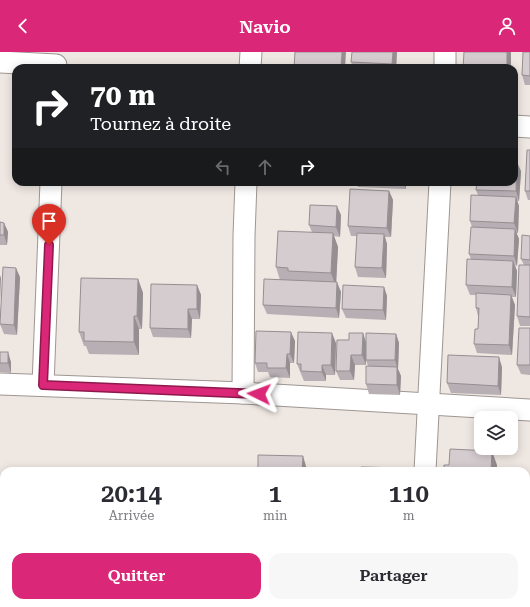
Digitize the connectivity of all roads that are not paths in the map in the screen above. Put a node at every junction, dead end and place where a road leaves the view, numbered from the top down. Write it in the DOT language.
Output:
graph roads {
  1 [pos="251,52"];
  2 [pos="445,52"];
  3 [pos="0,62"];
  4 [pos="56,62"];
  5 [pos="250,64"];
  6 [pos="445,64"];
  7 [pos="518,126"];
  8 [pos="530,127"];
  9 [pos="51,186"];
  10 [pos="246,186"];
  11 [pos="440,186"];
  12 [pos="0,384"];
  13 [pos="43,385"];
  14 [pos="243,393"];
  15 [pos="428,405"];
  16 [pos="530,410"];
  17 [pos="425,467"];
  1 -- 5 [label="street"];
  2 -- 6 [label="street"];
  3 -- 4 [label="street"];
  7 -- 8 [label="street"];
  9 -- 13 [label="street"];
  10 -- 14 [label="street"];
  11 -- 15 [label="street"];
  12 -- 13 [label="street"];
  13 -- 14 [label="street"];
  14 -- 15 [label="street"];
  15 -- 16 [label="street"];
  15 -- 17 [label="street"];
}
